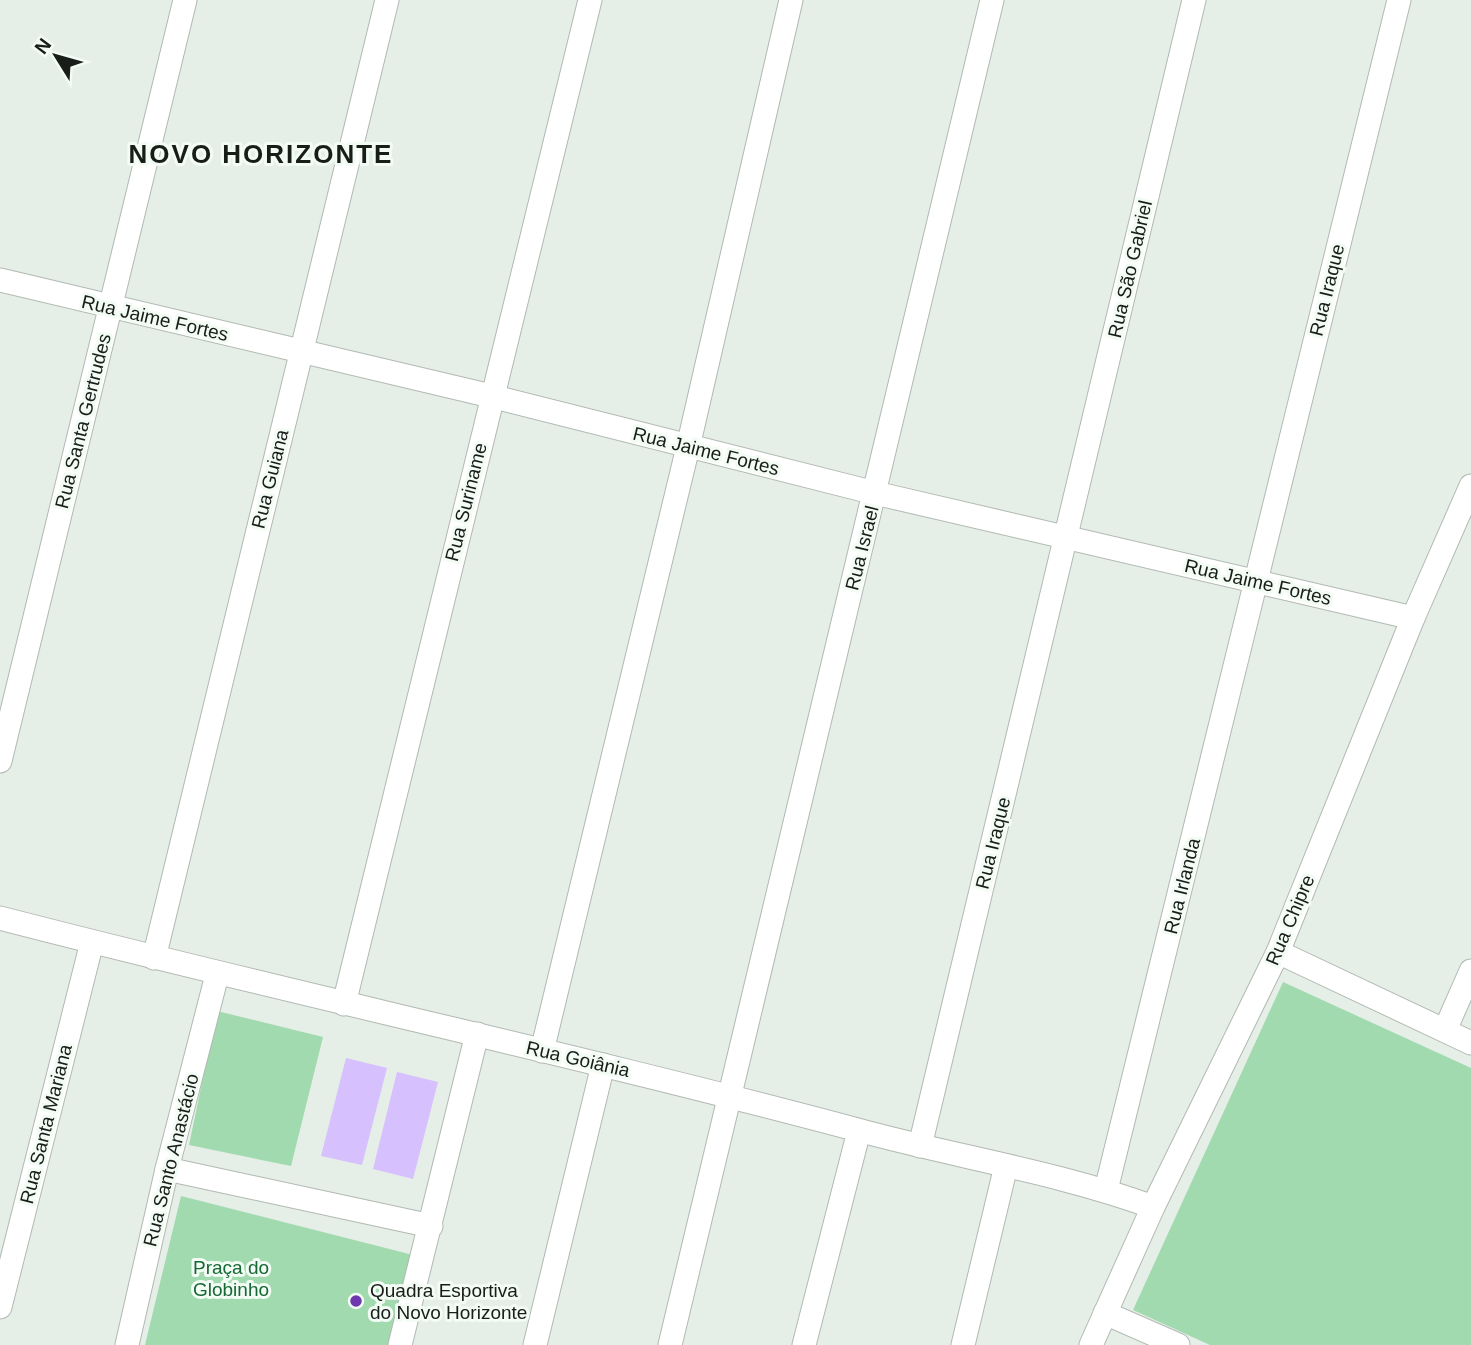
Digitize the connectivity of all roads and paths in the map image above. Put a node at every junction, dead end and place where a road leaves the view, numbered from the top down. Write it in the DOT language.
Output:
graph roads {
  1 [pos="185,0"];
  2 [pos="387,0"];
  3 [pos="590,0"];
  4 [pos="790,0"];
  5 [pos="992,0"];
  6 [pos="1194,0"];
  7 [pos="1399,0"];
  8 [pos="0,280"];
  9 [pos="110,308"];
  10 [pos="302,351"];
  11 [pos="491,396"];
  12 [pos="688,447"];
  13 [pos="1471,486"];
  14 [pos="875,493"];
  15 [pos="1066,539"];
  16 [pos="1256,581"];
  17 [pos="1413,618"];
  18 [pos="0,761"];
  19 [pos="0,918"];
  20 [pos="92,942"];
  21 [pos="1278,952"];
  22 [pos="154,958"];
  23 [pos="1471,971"];
  24 [pos="217,975"];
  25 [pos="344,1004"];
  26 [pos="1445,1030"];
  27 [pos="477,1034"];
  28 [pos="1471,1043"];
  29 [pos="542,1051"];
  30 [pos="603,1065"];
  31 [pos="730,1096"];
  32 [pos="859,1131"];
  33 [pos="920,1146"];
  34 [pos="1006,1166"];
  35 [pos="166,1170"];
  36 [pos="1106,1190"];
  37 [pos="1153,1207"];
  38 [pos="431,1226"];
  39 [pos="0,1307"];
  40 [pos="1105,1313"];
  41 [pos="127,1345"];
  42 [pos="400,1345"];
  43 [pos="535,1345"];
  44 [pos="670,1345"];
  45 [pos="804,1345"];
  46 [pos="962,1345"];
  47 [pos="1091,1345"];
  48 [pos="1178,1345"];
  1 -- 9 [label="street, Rua Santa Gertrudes"];
  2 -- 10 [label="street, Rua Guiana"];
  3 -- 11 [label="street, Rua Suriname"];
  4 -- 12 [label="street"];
  5 -- 14 [label="street, Rua Israel"];
  6 -- 15 [label="street, Rua São Gabriel"];
  7 -- 16 [label="street, Rua Iraque"];
  8 -- 9 [label="street, Rua Jaime Fortes"];
  9 -- 10 [label="street, Rua Jaime Fortes"];
  9 -- 18 [label="street, Rua Santa Gertrudes"];
  10 -- 11 [label="street, Rua Jaime Fortes"];
  10 -- 22 [label="street, Rua Guiana"];
  11 -- 12 [label="street, Rua Jaime Fortes"];
  11 -- 25 [label="street, Rua Suriname"];
  12 -- 14 [label="street, Rua Jaime Fortes"];
  12 -- 29 [label="street"];
  13 -- 17 [label="street, Rua Chipre"];
  14 -- 15 [label="street, Rua Jaime Fortes"];
  14 -- 31 [label="street, Rua Israel"];
  15 -- 16 [label="street, Rua Jaime Fortes"];
  15 -- 33 [label="street, Rua Iraque"];
  16 -- 17 [label="street, Rua Jaime Fortes"];
  16 -- 36 [label="street, Rua Irlanda"];
  17 -- 21 [label="street, Rua Chipre"];
  19 -- 20 [label="street, Rua Goiânia"];
  20 -- 22 [label="street, Rua Goiânia"];
  20 -- 39 [label="street, Rua Santa Mariana"];
  21 -- 26 [label="street"];
  21 -- 37 [label="street, Rua Chipre"];
  22 -- 24 [label="street, Rua Goiânia"];
  23 -- 26 [label="street"];
  24 -- 25 [label="street, Rua Goiânia"];
  24 -- 35 [label="street, Rua Santo Anastácio"];
  25 -- 27 [label="street, Rua Goiânia"];
  26 -- 28 [label="street"];
  27 -- 29 [label="street, Rua Goiânia"];
  27 -- 38 [label="street"];
  29 -- 30 [label="street, Rua Goiânia"];
  30 -- 31 [label="street, Rua Goiânia"];
  30 -- 43 [label="street"];
  31 -- 32 [label="street, Rua Goiânia"];
  31 -- 44 [label="street"];
  32 -- 33 [label="street, Rua Goiânia"];
  32 -- 45 [label="street"];
  33 -- 34 [label="street, Rua Goiânia"];
  34 -- 36 [label="street, Rua Goiânia"];
  34 -- 46 [label="street"];
  35 -- 38 [label="street"];
  35 -- 41 [label="street, Rua Santo Anastácio"];
  36 -- 37 [label="street, Rua Goiânia"];
  37 -- 40 [label="street, Rua Chipre"];
  38 -- 42 [label="street"];
  40 -- 47 [label="street, Rua Chipre"];
  40 -- 48 [label="street"];
}
